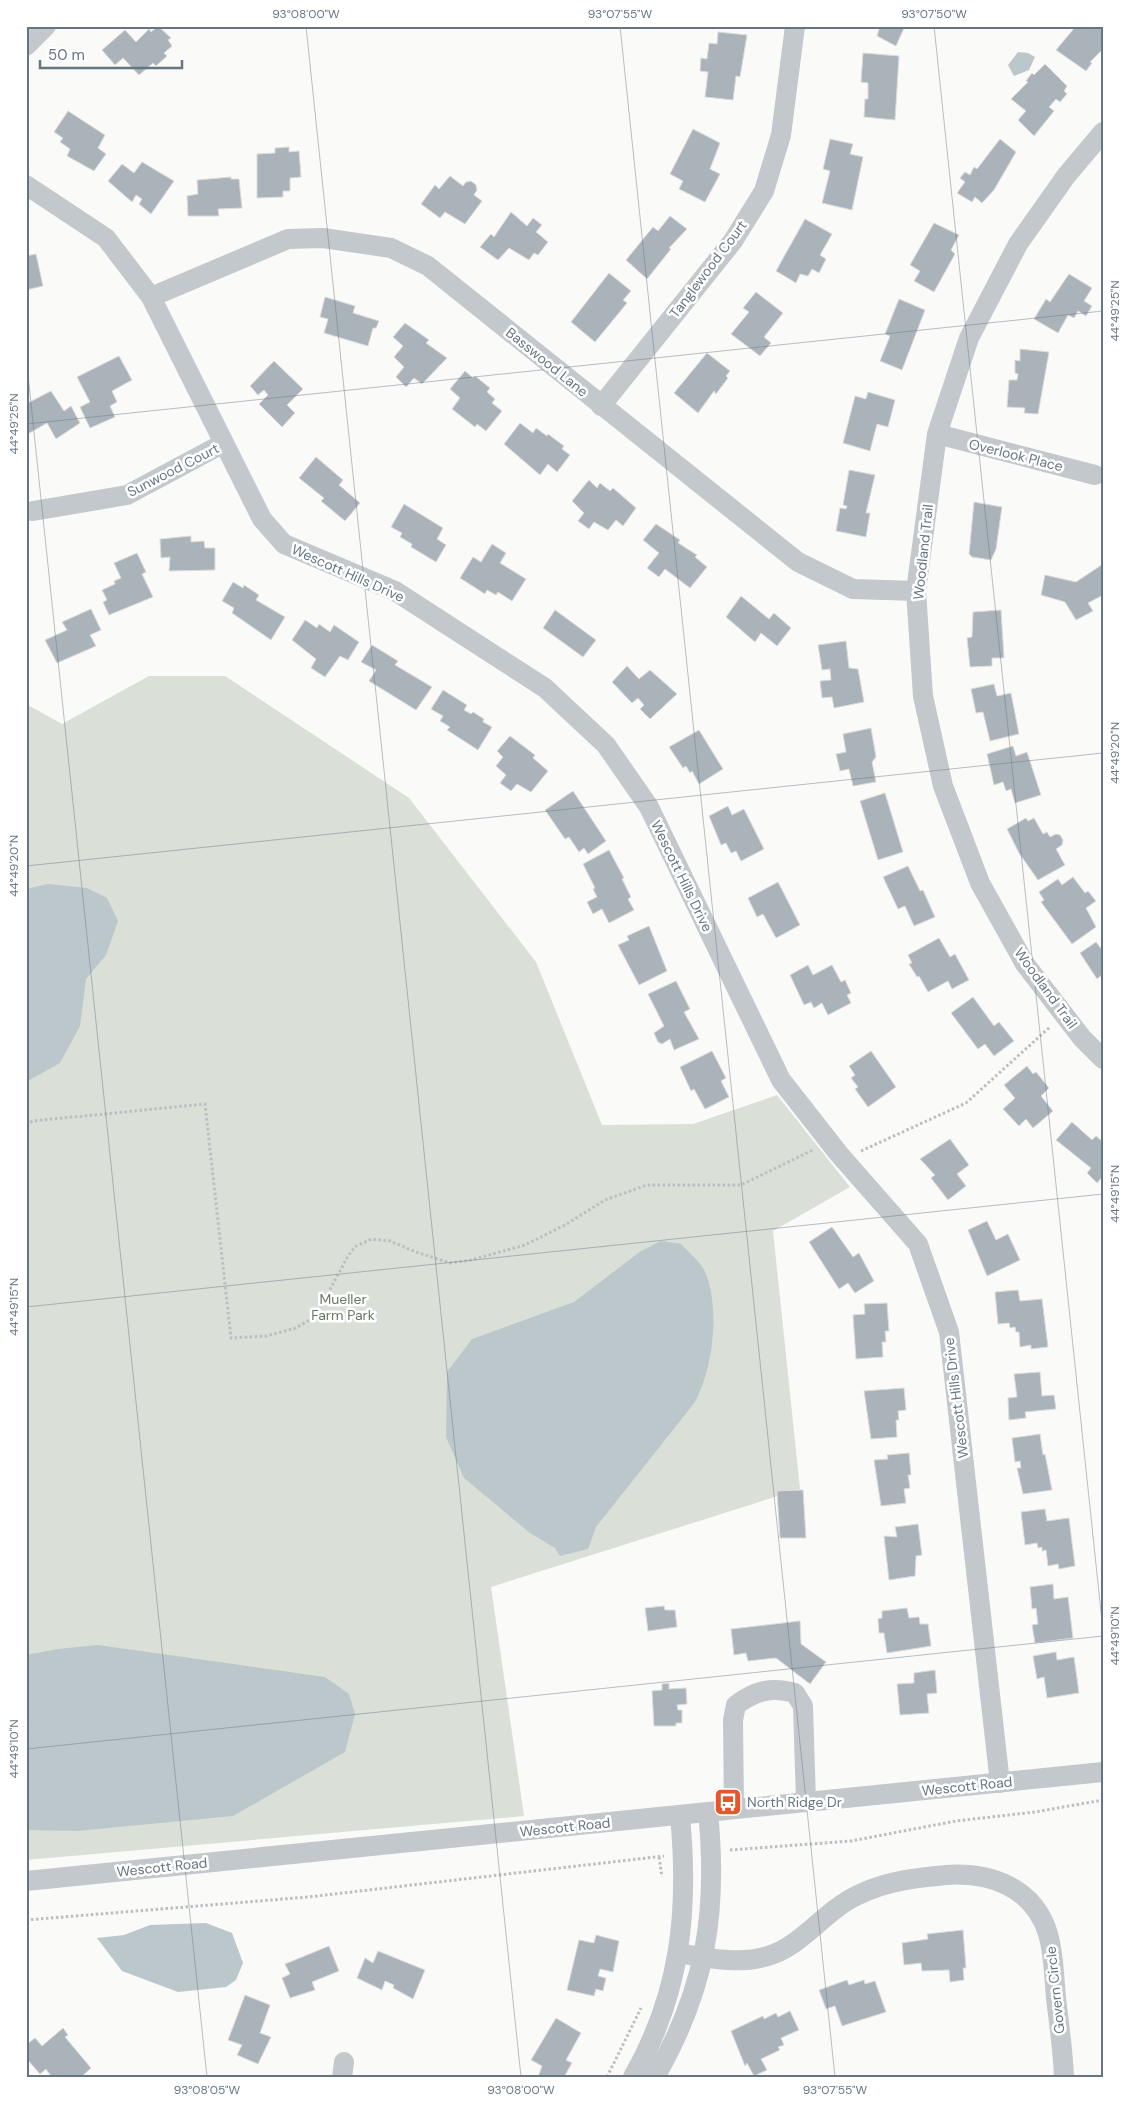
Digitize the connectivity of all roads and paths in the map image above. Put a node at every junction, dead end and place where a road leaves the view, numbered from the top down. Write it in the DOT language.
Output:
graph roads {
  1 [pos="46,26"];
  2 [pos="795,26"];
  3 [pos="26,46"];
  4 [pos="1103,132"];
  5 [pos="26,185"];
  6 [pos="151,296"];
  7 [pos="601,406"];
  8 [pos="937,434"];
  9 [pos="224,443"];
  10 [pos="1095,475"];
  11 [pos="33,511"];
  12 [pos="916,591"];
  13 [pos="1065,1015"];
  14 [pos="1103,1059"];
  15 [pos="26,1125"];
  16 [pos="814,1150"];
  17 [pos="838,1154"];
  18 [pos="1103,1772"];
  19 [pos="1000,1782"];
  20 [pos="1103,1800"];
  21 [pos="806,1802"];
  22 [pos="734,1810"];
  23 [pos="708,1812"];
  24 [pos="680,1816"];
  25 [pos="711,1851"];
  26 [pos="683,1854"];
  27 [pos="659,1857"];
  28 [pos="26,1881"];
  29 [pos="663,1883"];
  30 [pos="26,1920"];
  31 [pos="678,1953"];
  32 [pos="703,1957"];
  33 [pos="645,2000"];
  34 [pos="607,2077"];
  35 [pos="633,2077"];
  36 [pos="655,2077"];
  37 [pos="1064,2077"];
  1 -- 3 [label="street"];
  2 -- 7 [label="street, Tanglewood Court"];
  4 -- 8 [label="street, Woodland Trail"];
  5 -- 6 [label="street, Wescott Hills Drive"];
  6 -- 7 [label="street, Basswood Lane"];
  6 -- 9 [label="street, Wescott Hills Drive"];
  7 -- 12 [label="street, Basswood Lane"];
  8 -- 10 [label="street, Overlook Place"];
  8 -- 12 [label="street, Woodland Trail"];
  9 -- 11 [label="street, Sunwood Court"];
  9 -- 17 [label="street, Wescott Hills Drive"];
  12 -- 13 [label="street, Woodland Trail"];
  13 -- 14 [label="street, Woodland Trail"];
  13 -- 17 [label="path"];
  15 -- 16 [label="path"];
  17 -- 19 [label="street, Wescott Hills Drive"];
  18 -- 19 [label="street, Wescott Road"];
  19 -- 21 [label="street, Wescott Road"];
  20 -- 25 [label="path"];
  21 -- 22 [label="street, Wescott Road"];
  21 -- 22 [label="street"];
  22 -- 23 [label="street, Wescott Road"];
  23 -- 24 [label="street, Wescott Road"];
  23 -- 25 [label="street"];
  24 -- 26 [label="street"];
  24 -- 28 [label="street, Wescott Road"];
  25 -- 32 [label="street"];
  26 -- 27 [label="path"];
  26 -- 31 [label="street"];
  27 -- 29 [label="path"];
  27 -- 30 [label="path"];
  31 -- 32 [label="street, Govern Circle"];
  31 -- 35 [label="street"];
  32 -- 36 [label="street"];
  32 -- 37 [label="street, Govern Circle"];
  33 -- 34 [label="path"];
}
